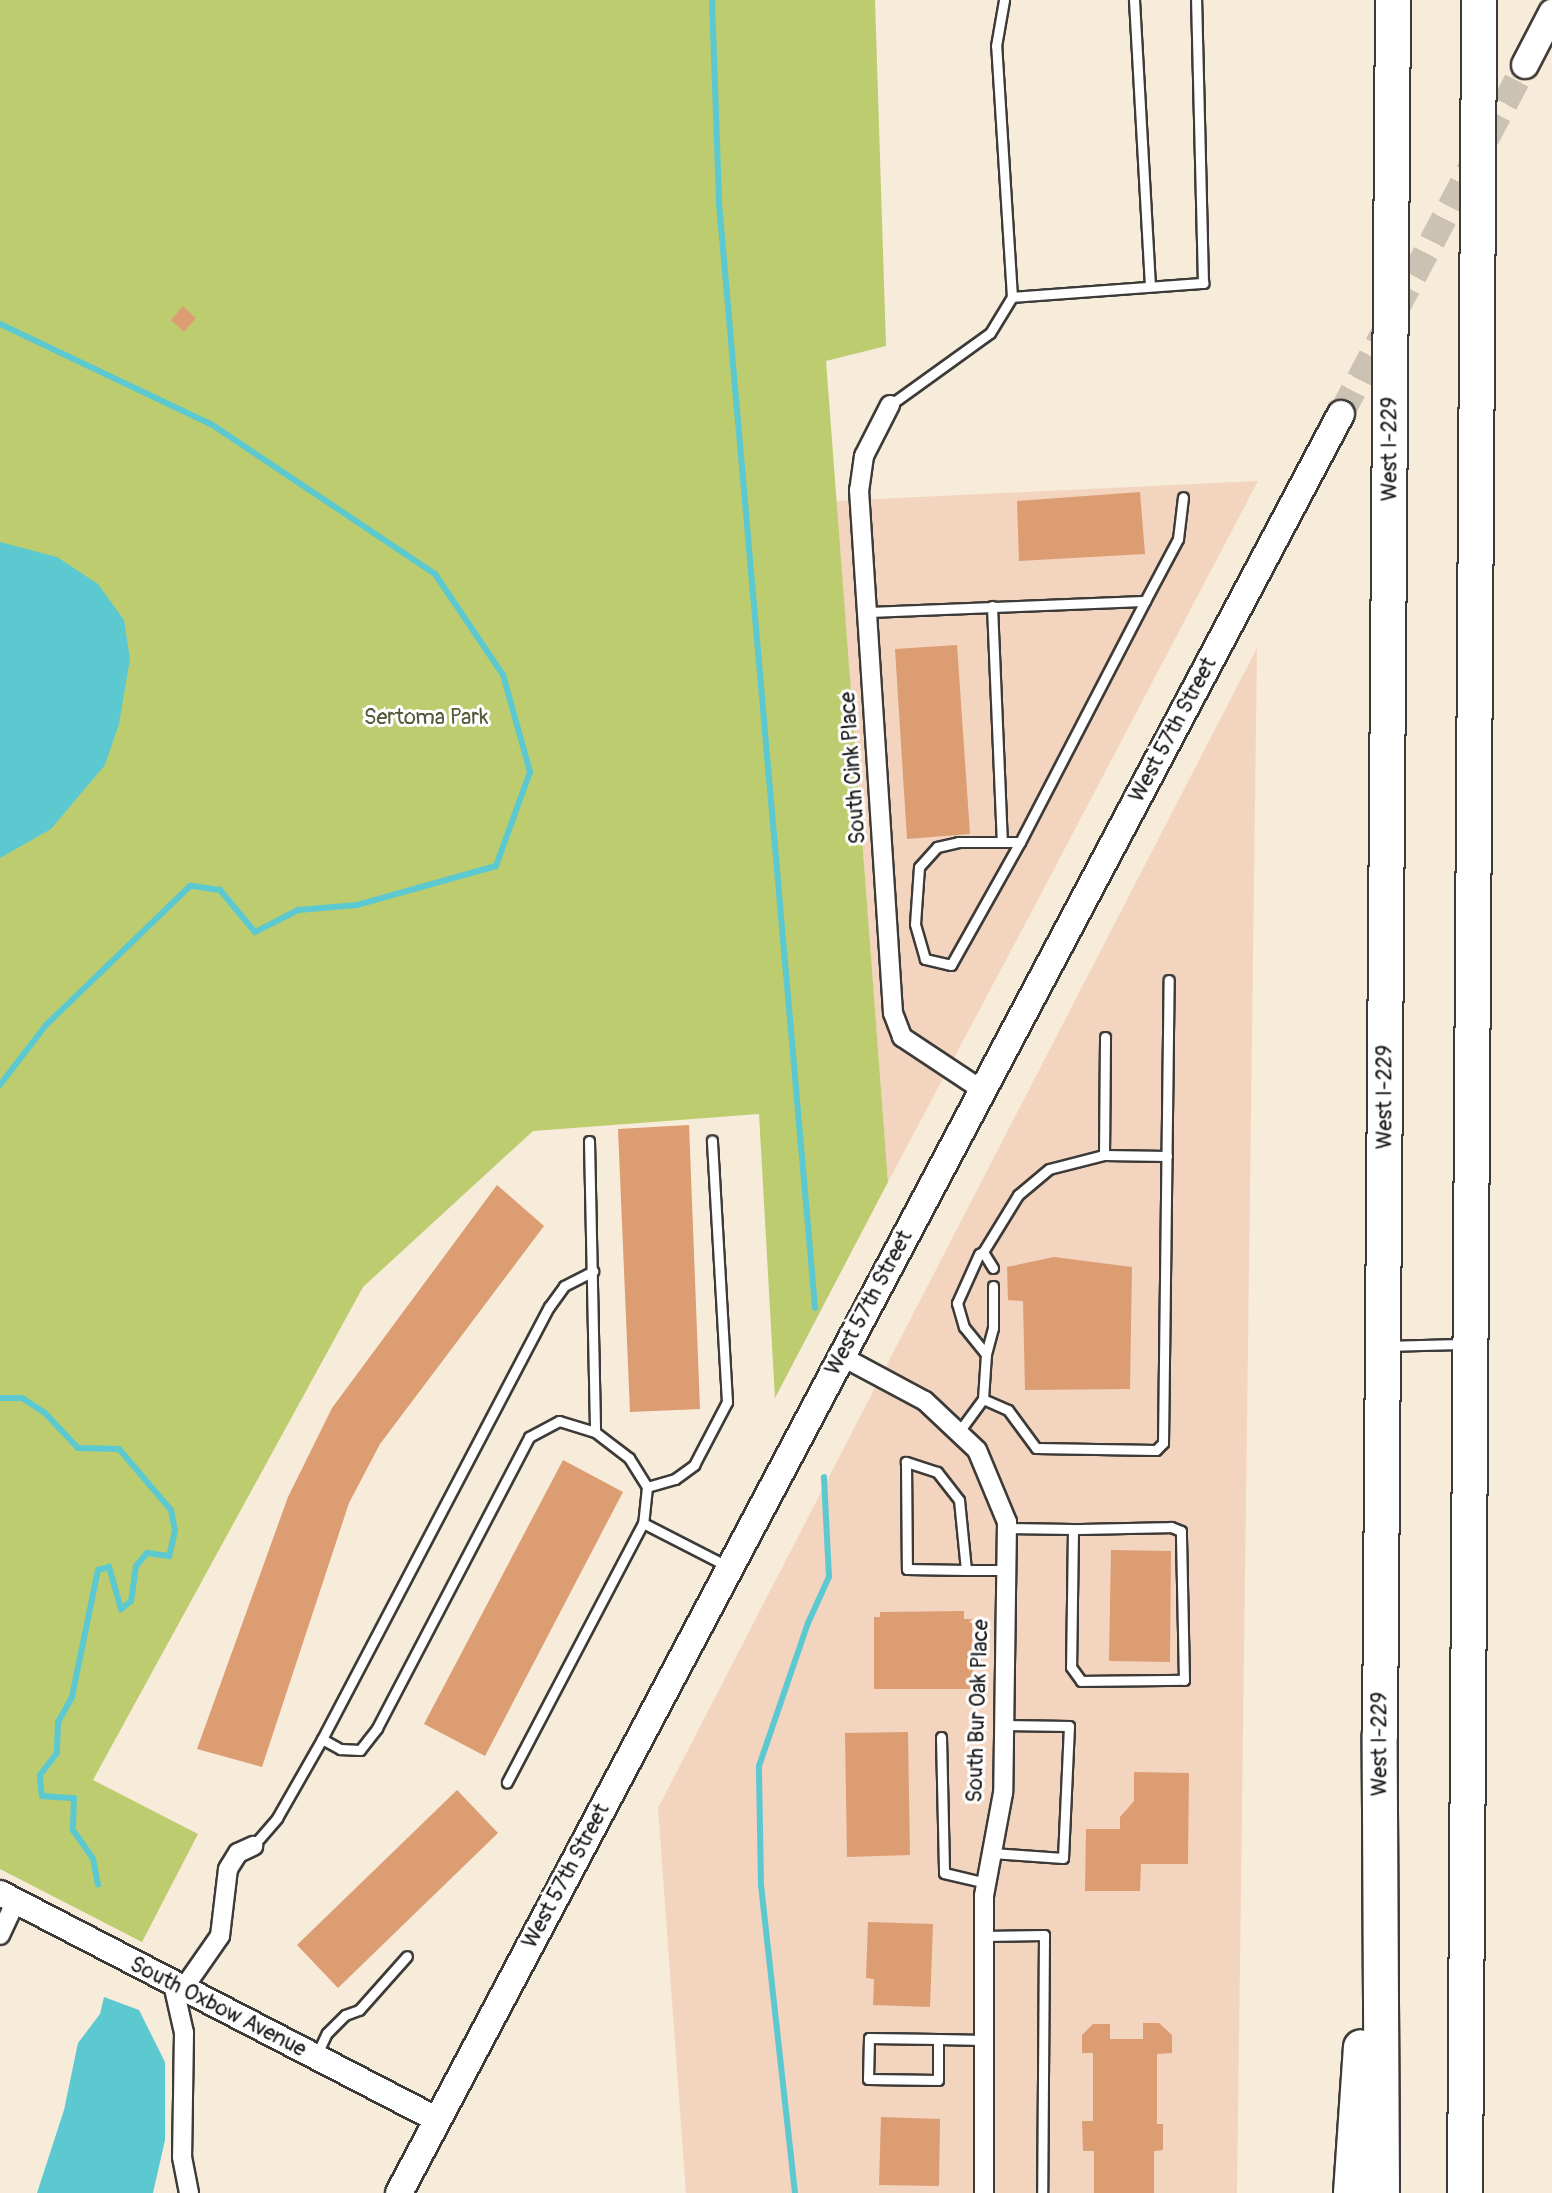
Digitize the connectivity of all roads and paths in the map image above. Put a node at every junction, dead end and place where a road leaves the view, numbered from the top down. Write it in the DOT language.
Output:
graph roads {
  1 [pos="1004,0"];
  2 [pos="1134,0"];
  3 [pos="1196,0"];
  4 [pos="1393,0"];
  5 [pos="1479,0"];
  6 [pos="1552,13"];
  7 [pos="1525,65"];
  8 [pos="1150,286"];
  9 [pos="1012,297"];
  10 [pos="890,405"];
  11 [pos="1341,414"];
  12 [pos="1183,497"];
  13 [pos="1145,601"];
  14 [pos="992,606"];
  15 [pos="867,612"];
  16 [pos="1002,842"];
  17 [pos="1020,842"];
  18 [pos="1169,980"];
  19 [pos="1105,1037"];
  20 [pos="982,1090"];
  21 [pos="712,1140"];
  22 [pos="589,1141"];
  23 [pos="1104,1155"];
  24 [pos="1167,1156"];
  25 [pos="983,1252"];
  26 [pos="993,1268"];
  27 [pos="593,1271"];
  28 [pos="993,1286"];
  29 [pos="1469,1344"];
  30 [pos="1384,1346"];
  31 [pos="986,1354"];
  32 [pos="841,1356"];
  33 [pos="983,1399"];
  34 [pos="595,1432"];
  35 [pos="958,1433"];
  36 [pos="647,1487"];
  37 [pos="643,1523"];
  38 [pos="1007,1528"];
  39 [pos="1073,1529"];
  40 [pos="729,1567"];
  41 [pos="966,1570"];
  42 [pos="1006,1570"];
  43 [pos="1004,1725"];
  44 [pos="1380,1735"];
  45 [pos="941,1737"];
  46 [pos="322,1739"];
  47 [pos="507,1782"];
  48 [pos="253,1846"];
  49 [pos="992,1853"];
  50 [pos="986,1883"];
  51 [pos="8,1897"];
  52 [pos="0,1935"];
  53 [pos="984,1936"];
  54 [pos="407,1956"];
  55 [pos="1466,1980"];
  56 [pos="178,1986"];
  57 [pos="938,2039"];
  58 [pos="984,2040"];
  59 [pos="316,2057"];
  60 [pos="437,2120"];
  61 [pos="189,2193"];
  62 [pos="399,2193"];
  63 [pos="984,2193"];
  64 [pos="1042,2193"];
  65 [pos="1351,2193"];
  66 [pos="1382,2193"];
  67 [pos="1465,2193"];
  68 [pos="1476,2193"];
  1 -- 9 [label="lane"];
  2 -- 8 [label="lane"];
  3 -- 8 [label="lane"];
  4 -- 30 [label="highway, West I-229"];
  5 -- 29 [label="highway"];
  6 -- 7 [label="main road"];
  8 -- 9 [label="lane"];
  9 -- 10 [label="lane"];
  10 -- 15 [label="street, South Cink Place"];
  11 -- 20 [label="main road, West 57th Street"];
  12 -- 13 [label="lane"];
  13 -- 14 [label="lane"];
  13 -- 17 [label="lane"];
  14 -- 15 [label="lane"];
  14 -- 16 [label="lane"];
  15 -- 20 [label="street, South Cink Place"];
  16 -- 17 [label="lane"];
  16 -- 17 [label="lane"];
  18 -- 24 [label="lane"];
  19 -- 23 [label="lane"];
  20 -- 32 [label="main road, West 57th Street"];
  21 -- 36 [label="lane"];
  22 -- 27 [label="lane"];
  23 -- 24 [label="lane"];
  23 -- 25 [label="lane"];
  24 -- 33 [label="lane"];
  25 -- 26 [label="lane"];
  25 -- 31 [label="lane"];
  27 -- 34 [label="lane"];
  27 -- 46 [label="lane"];
  28 -- 31 [label="lane"];
  29 -- 30 [label="lane"];
  29 -- 55 [label="highway"];
  30 -- 44 [label="highway, West I-229"];
  31 -- 33 [label="lane"];
  32 -- 35 [label="street, South Bur Oak Place"];
  32 -- 40 [label="main road, West 57th Street"];
  33 -- 35 [label="lane"];
  34 -- 36 [label="lane"];
  34 -- 46 [label="lane"];
  35 -- 38 [label="street, South Bur Oak Place"];
  36 -- 37 [label="lane"];
  37 -- 40 [label="lane"];
  37 -- 47 [label="lane"];
  38 -- 39 [label="lane"];
  38 -- 42 [label="street, South Bur Oak Place"];
  39 -- 39 [label="lane"];
  40 -- 60 [label="main road, West 57th Street"];
  41 -- 41 [label="lane"];
  41 -- 42 [label="lane"];
  42 -- 43 [label="street, South Bur Oak Place"];
  43 -- 49 [label="street, South Bur Oak Place"];
  43 -- 49 [label="lane"];
  44 -- 65 [label="highway"];
  44 -- 66 [label="highway, West I-229"];
  45 -- 50 [label="lane"];
  46 -- 48 [label="lane"];
  48 -- 56 [label="street"];
  49 -- 50 [label="street, South Bur Oak Place"];
  50 -- 53 [label="street, South Bur Oak Place"];
  51 -- 52 [label="street"];
  51 -- 56 [label="street, South Oxbow Avenue"];
  53 -- 58 [label="street, South Bur Oak Place"];
  53 -- 64 [label="lane"];
  54 -- 59 [label="lane"];
  55 -- 67 [label="highway"];
  55 -- 68 [label="highway"];
  56 -- 59 [label="street, South Oxbow Avenue"];
  56 -- 61 [label="street"];
  57 -- 57 [label="lane"];
  57 -- 58 [label="lane"];
  58 -- 63 [label="street, South Bur Oak Place"];
  59 -- 60 [label="street, South Oxbow Avenue"];
  60 -- 62 [label="main road, West 57th Street"];
}
